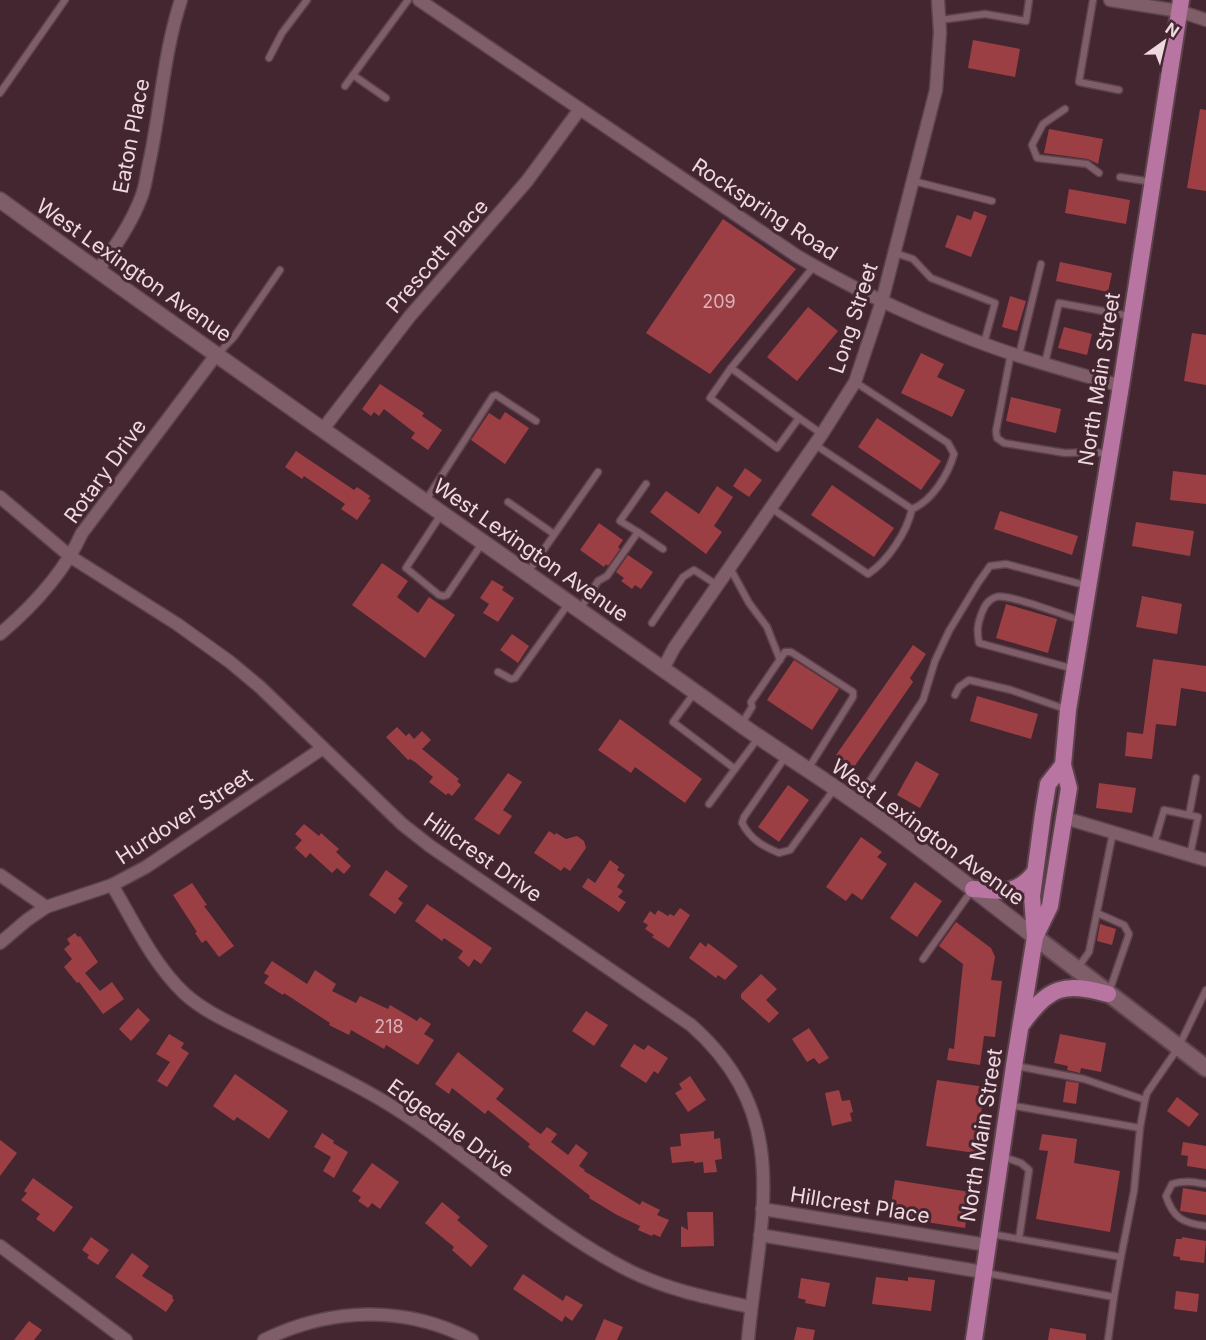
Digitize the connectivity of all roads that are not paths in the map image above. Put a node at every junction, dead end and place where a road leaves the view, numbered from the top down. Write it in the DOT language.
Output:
graph roads {
  1 [pos="65,0"];
  2 [pos="182,0"];
  3 [pos="307,0"];
  4 [pos="408,0"];
  5 [pos="419,0"];
  6 [pos="938,0"];
  7 [pos="1029,0"];
  8 [pos="1093,0"];
  9 [pos="1110,0"];
  10 [pos="1180,5"];
  11 [pos="939,20"];
  12 [pos="1206,20"];
  13 [pos="269,58"];
  14 [pos="353,75"];
  15 [pos="345,86"];
  16 [pos="1119,90"];
  17 [pos="0,93"];
  18 [pos="386,98"];
  19 [pos="580,109"];
  20 [pos="1065,109"];
  21 [pos="1099,173"];
  22 [pos="1120,177"];
  23 [pos="913,181"];
  24 [pos="1153,182"];
  25 [pos="0,200"];
  26 [pos="992,201"];
  27 [pos="894,253"];
  28 [pos="1041,264"];
  29 [pos="814,266"];
  30 [pos="280,270"];
  31 [pos="97,271"];
  32 [pos="882,301"];
  33 [pos="1132,316"];
  34 [pos="984,343"];
  35 [pos="1015,354"];
  36 [pos="216,355"];
  37 [pos="1045,363"];
  38 [pos="731,368"];
  39 [pos="855,382"];
  40 [pos="1121,386"];
  41 [pos="800,418"];
  42 [pos="536,421"];
  43 [pos="323,429"];
  44 [pos="818,439"];
  45 [pos="1110,454"];
  46 [pos="598,472"];
  47 [pos="646,484"];
  48 [pos="0,497"];
  49 [pos="425,501"];
  50 [pos="508,502"];
  51 [pos="771,508"];
  52 [pos="912,509"];
  53 [pos="443,513"];
  54 [pos="638,532"];
  55 [pos="554,534"];
  56 [pos="483,542"];
  57 [pos="663,549"];
  58 [pos="71,557"];
  59 [pos="730,568"];
  60 [pos="528,573"];
  61 [pos="718,585"];
  62 [pos="1089,586"];
  63 [pos="574,606"];
  64 [pos="1083,621"];
  65 [pos="652,623"];
  66 [pos="0,634"];
  67 [pos="780,660"];
  68 [pos="663,669"];
  69 [pos="1075,669"];
  70 [pos="498,672"];
  71 [pos="695,692"];
  72 [pos="956,695"];
  73 [pos="1068,710"];
  74 [pos="741,724"];
  75 [pos="759,737"];
  76 [pos="323,748"];
  77 [pos="786,756"];
  78 [pos="1063,765"];
  79 [pos="735,769"];
  80 [pos="807,770"];
  81 [pos="1196,778"];
  82 [pos="835,788"];
  83 [pos="856,802"];
  84 [pos="709,804"];
  85 [pos="1189,815"];
  86 [pos="1065,818"];
  87 [pos="1113,832"];
  88 [pos="1154,844"];
  89 [pos="1190,855"];
  90 [pos="1206,860"];
  91 [pos="1035,872"];
  92 [pos="0,875"];
  93 [pos="112,885"];
  94 [pos="973,890"];
  95 [pos="46,907"];
  96 [pos="1097,913"];
  97 [pos="1035,938"];
  98 [pos="0,943"];
  99 [pos="923,959"];
  100 [pos="1077,970"];
  101 [pos="1206,990"];
  102 [pos="1108,994"];
  103 [pos="1020,1027"];
  104 [pos="1178,1048"];
  105 [pos="1014,1066"];
  106 [pos="1206,1068"];
  107 [pos="1145,1100"];
  108 [pos="1008,1105"];
  109 [pos="1140,1128"];
  110 [pos="1000,1156"];
  111 [pos="1206,1184"];
  112 [pos="762,1209"];
  113 [pos="1206,1226"];
  114 [pos="760,1235"];
  115 [pos="1019,1239"];
  116 [pos="988,1240"];
  117 [pos="0,1246"];
  118 [pos="1121,1257"];
  119 [pos="983,1272"];
  120 [pos="1114,1297"];
  121 [pos="751,1307"];
  122 [pos="126,1340"];
  123 [pos="264,1340"];
  124 [pos="472,1340"];
  125 [pos="748,1340"];
  126 [pos="974,1340"];
  127 [pos="1108,1340"];
  1 -- 17 [label="lane"];
  2 -- 31 [label="street, Eaton Place"];
  3 -- 13 [label="lane"];
  4 -- 14 [label="lane"];
  5 -- 19 [label="street, Rockspring Road"];
  6 -- 11 [label="street, Long Street"];
  7 -- 11 [label="lane"];
  8 -- 16 [label="lane"];
  9 -- 10 [label="street"];
  10 -- 12 [label="street"];
  10 -- 24 [label="main road, North Main Street"];
  11 -- 23 [label="street, Long Street"];
  14 -- 15 [label="lane"];
  14 -- 18 [label="lane"];
  19 -- 29 [label="street, Rockspring Road"];
  19 -- 43 [label="street, Prescott Place"];
  20 -- 21 [label="lane"];
  22 -- 24 [label="lane"];
  23 -- 26 [label="lane"];
  23 -- 27 [label="street, Long Street"];
  24 -- 33 [label="main road, North Main Street"];
  25 -- 31 [label="street, West Lexington Avenue"];
  27 -- 32 [label="street, Long Street"];
  27 -- 34 [label="lane"];
  28 -- 35 [label="lane"];
  29 -- 32 [label="street, Rockspring Road"];
  29 -- 38 [label="lane"];
  30 -- 36 [label="lane"];
  31 -- 36 [label="street, West Lexington Avenue"];
  32 -- 34 [label="street, Rockspring Road"];
  32 -- 39 [label="street, Long Street"];
  33 -- 37 [label="lane"];
  33 -- 40 [label="main road, North Main Street"];
  34 -- 35 [label="street, Rockspring Road"];
  35 -- 37 [label="street, Rockspring Road"];
  35 -- 45 [label="lane"];
  36 -- 43 [label="street, West Lexington Avenue"];
  36 -- 58 [label="street, Rotary Drive"];
  37 -- 40 [label="street, Rockspring Road"];
  38 -- 41 [label="lane"];
  38 -- 41 [label="lane"];
  39 -- 44 [label="street, Long Street"];
  39 -- 52 [label="lane"];
  40 -- 45 [label="main road, North Main Street"];
  41 -- 44 [label="lane"];
  42 -- 49 [label="lane"];
  43 -- 49 [label="street, West Lexington Avenue"];
  44 -- 51 [label="street, Long Street"];
  44 -- 52 [label="lane"];
  45 -- 62 [label="main road, North Main Street"];
  46 -- 55 [label="lane"];
  47 -- 54 [label="lane"];
  48 -- 58 [label="street, Hillcrest Drive"];
  49 -- 53 [label="street, West Lexington Avenue"];
  50 -- 55 [label="lane"];
  51 -- 52 [label="lane"];
  51 -- 59 [label="street, Long Street"];
  53 -- 56 [label="street, West Lexington Avenue"];
  53 -- 56 [label="lane"];
  54 -- 57 [label="lane"];
  54 -- 63 [label="lane"];
  55 -- 60 [label="lane"];
  56 -- 60 [label="street, West Lexington Avenue"];
  58 -- 66 [label="street, Rotary Drive"];
  58 -- 76 [label="street, Hillcrest Drive"];
  59 -- 61 [label="street, Long Street"];
  59 -- 67 [label="lane"];
  60 -- 63 [label="street, West Lexington Avenue"];
  61 -- 65 [label="lane"];
  61 -- 68 [label="street, Long Street"];
  62 -- 64 [label="main road, North Main Street"];
  62 -- 83 [label="lane"];
  63 -- 68 [label="street, West Lexington Avenue"];
  63 -- 70 [label="lane"];
  64 -- 69 [label="main road, North Main Street"];
  64 -- 69 [label="lane"];
  67 -- 74 [label="lane"];
  67 -- 80 [label="lane"];
  68 -- 71 [label="street, West Lexington Avenue"];
  69 -- 73 [label="main road, North Main Street"];
  71 -- 74 [label="street, West Lexington Avenue"];
  71 -- 79 [label="lane"];
  72 -- 73 [label="lane"];
  73 -- 78 [label="main road, North Main Street"];
  74 -- 75 [label="street, West Lexington Avenue"];
  75 -- 77 [label="street, West Lexington Avenue"];
  75 -- 79 [label="lane"];
  76 -- 93 [label="street, Hurdover Street"];
  76 -- 112 [label="street, Hillcrest Drive"];
  77 -- 80 [label="street, West Lexington Avenue"];
  77 -- 82 [label="lane"];
  78 -- 86 [label="main road, North Main Street"];
  78 -- 91 [label="main road, North Main Street"];
  79 -- 84 [label="lane"];
  80 -- 82 [label="street, West Lexington Avenue"];
  81 -- 85 [label="lane"];
  82 -- 83 [label="street, West Lexington Avenue"];
  83 -- 94 [label="street, West Lexington Avenue"];
  85 -- 88 [label="lane"];
  85 -- 89 [label="lane"];
  86 -- 87 [label="street"];
  86 -- 97 [label="main road, North Main Street"];
  87 -- 88 [label="street"];
  87 -- 96 [label="lane"];
  88 -- 89 [label="street"];
  89 -- 90 [label="street"];
  91 -- 94 [label="main road"];
  91 -- 97 [label="main road, North Main Street"];
  92 -- 95 [label="street"];
  93 -- 95 [label="street, Hurdover Street"];
  93 -- 121 [label="street, Edgedale Drive"];
  94 -- 97 [label="street, West Lexington Avenue"];
  94 -- 99 [label="lane"];
  95 -- 98 [label="street, Hurdover Street"];
  96 -- 100 [label="lane"];
  96 -- 102 [label="lane"];
  97 -- 100 [label="main road"];
  97 -- 103 [label="main road, North Main Street"];
  100 -- 102 [label="main road"];
  101 -- 104 [label="lane"];
  102 -- 103 [label="main road"];
  102 -- 104 [label="main road"];
  103 -- 105 [label="main road, North Main Street"];
  104 -- 106 [label="main road"];
  104 -- 107 [label="lane"];
  105 -- 107 [label="lane"];
  105 -- 108 [label="main road, North Main Street"];
  107 -- 109 [label="lane"];
  108 -- 109 [label="lane"];
  108 -- 110 [label="main road, North Main Street"];
  109 -- 118 [label="lane"];
  110 -- 115 [label="lane"];
  110 -- 116 [label="main road, North Main Street"];
  111 -- 113 [label="lane"];
  112 -- 114 [label="street, Hillcrest Drive"];
  112 -- 116 [label="street, Hillcrest Place"];
  114 -- 119 [label="street"];
  114 -- 121 [label="street, Hillcrest Drive"];
  115 -- 116 [label="lane"];
  115 -- 118 [label="lane"];
  116 -- 119 [label="main road, North Main Street"];
  117 -- 122 [label="street"];
  118 -- 120 [label="lane"];
  119 -- 120 [label="lane"];
  119 -- 126 [label="main road, North Main Street"];
  120 -- 127 [label="lane"];
  121 -- 125 [label="street, Hillcrest Drive"];
  123 -- 124 [label="street"];
}
